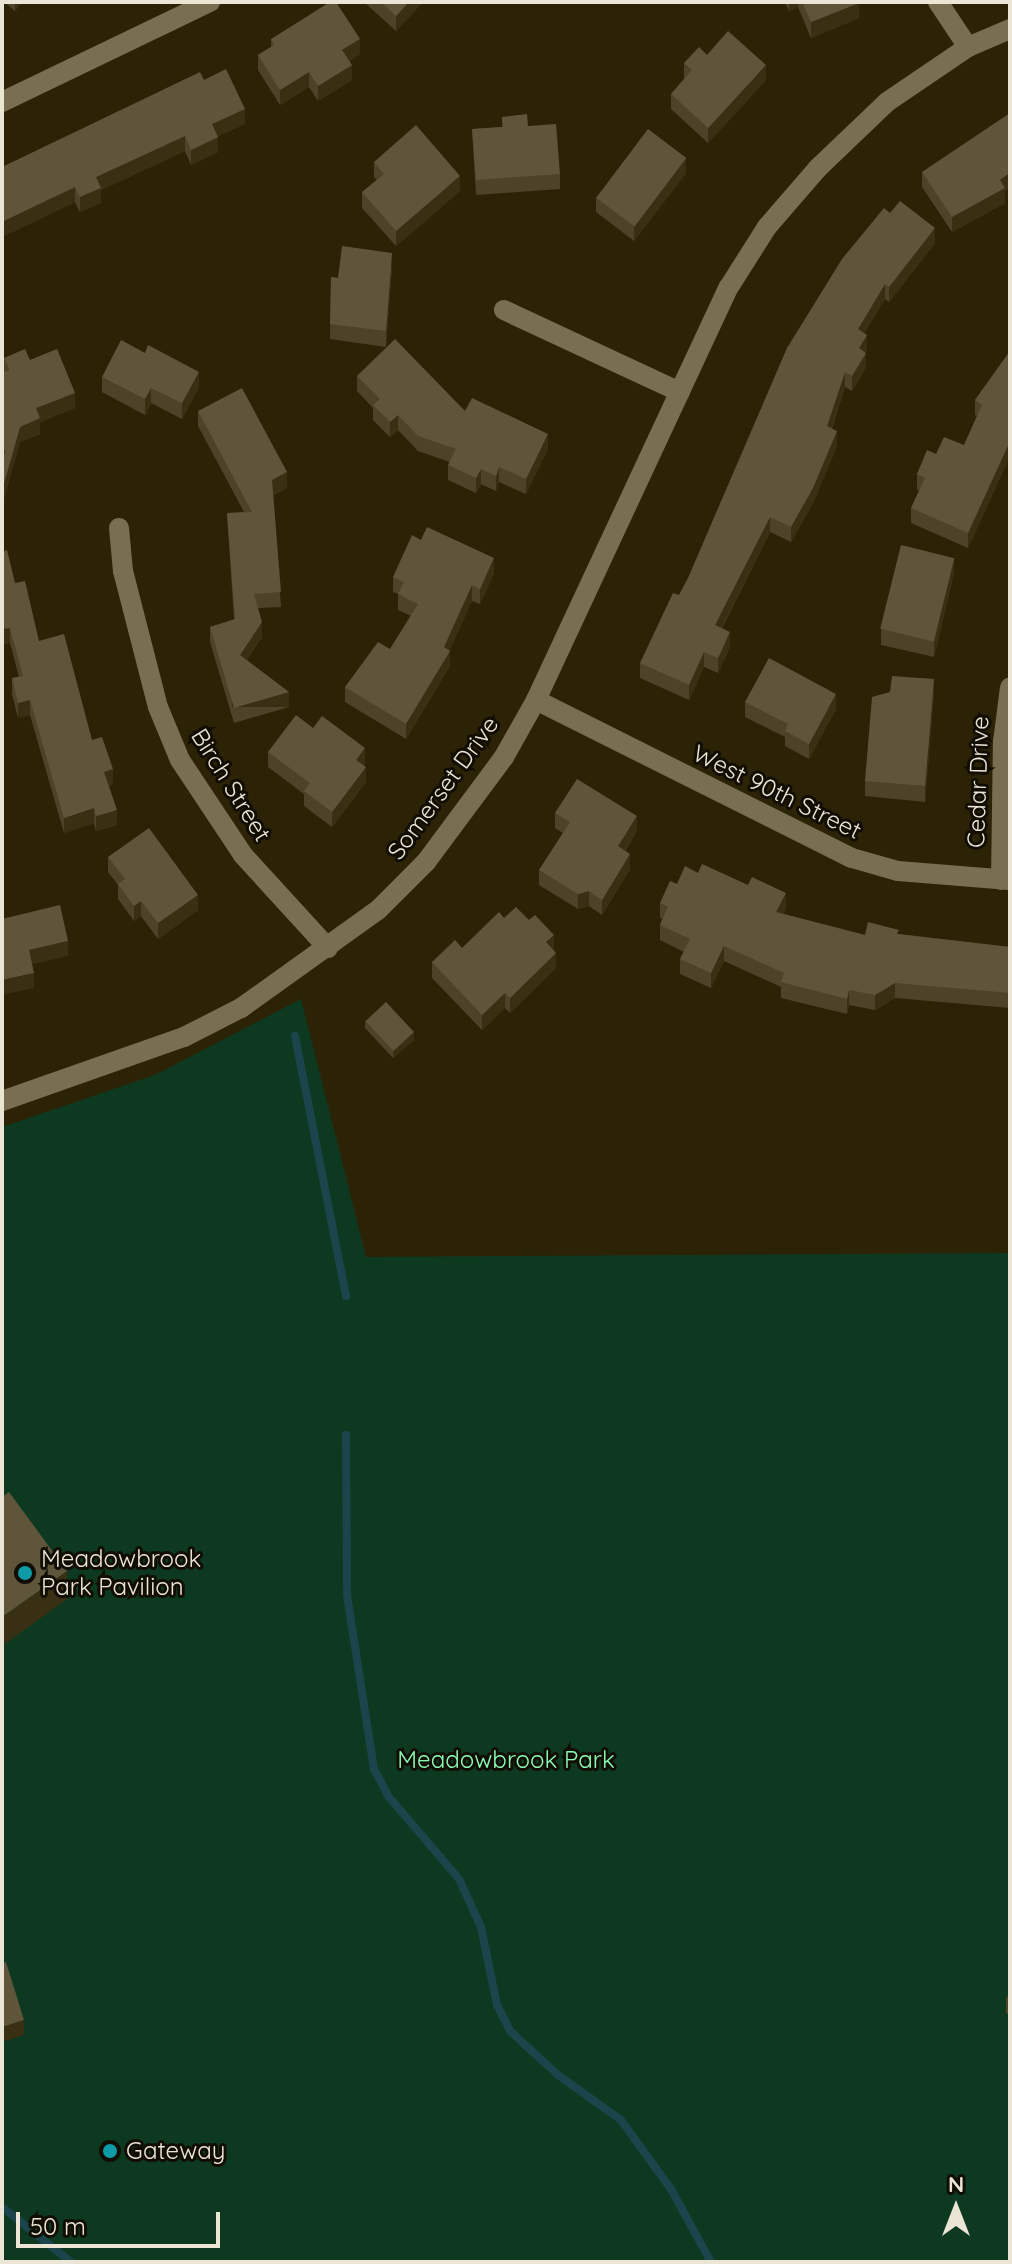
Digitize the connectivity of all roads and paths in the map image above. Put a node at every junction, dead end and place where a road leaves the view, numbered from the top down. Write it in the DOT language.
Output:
graph roads {
  1 [pos="210,2"];
  2 [pos="938,2"];
  3 [pos="177,9"];
  4 [pos="1010,29"];
  5 [pos="968,47"];
  6 [pos="2,102"];
  7 [pos="504,310"];
  8 [pos="680,392"];
  9 [pos="119,528"];
  10 [pos="1010,687"];
  11 [pos="536,700"];
  12 [pos="1006,880"];
  13 [pos="328,948"];
  14 [pos="2,1101"];
  1 -- 3 [label="street"];
  2 -- 5 [label="street"];
  3 -- 6 [label="street"];
  4 -- 5 [label="street, Somerset Drive"];
  5 -- 8 [label="street, Somerset Drive"];
  7 -- 8 [label="street"];
  8 -- 11 [label="street, Somerset Drive"];
  9 -- 13 [label="street, Birch Street"];
  10 -- 12 [label="street, Cedar Drive"];
  11 -- 12 [label="street, West 90th Street"];
  11 -- 13 [label="street, Somerset Drive"];
  13 -- 14 [label="street, Somerset Drive"];
}
